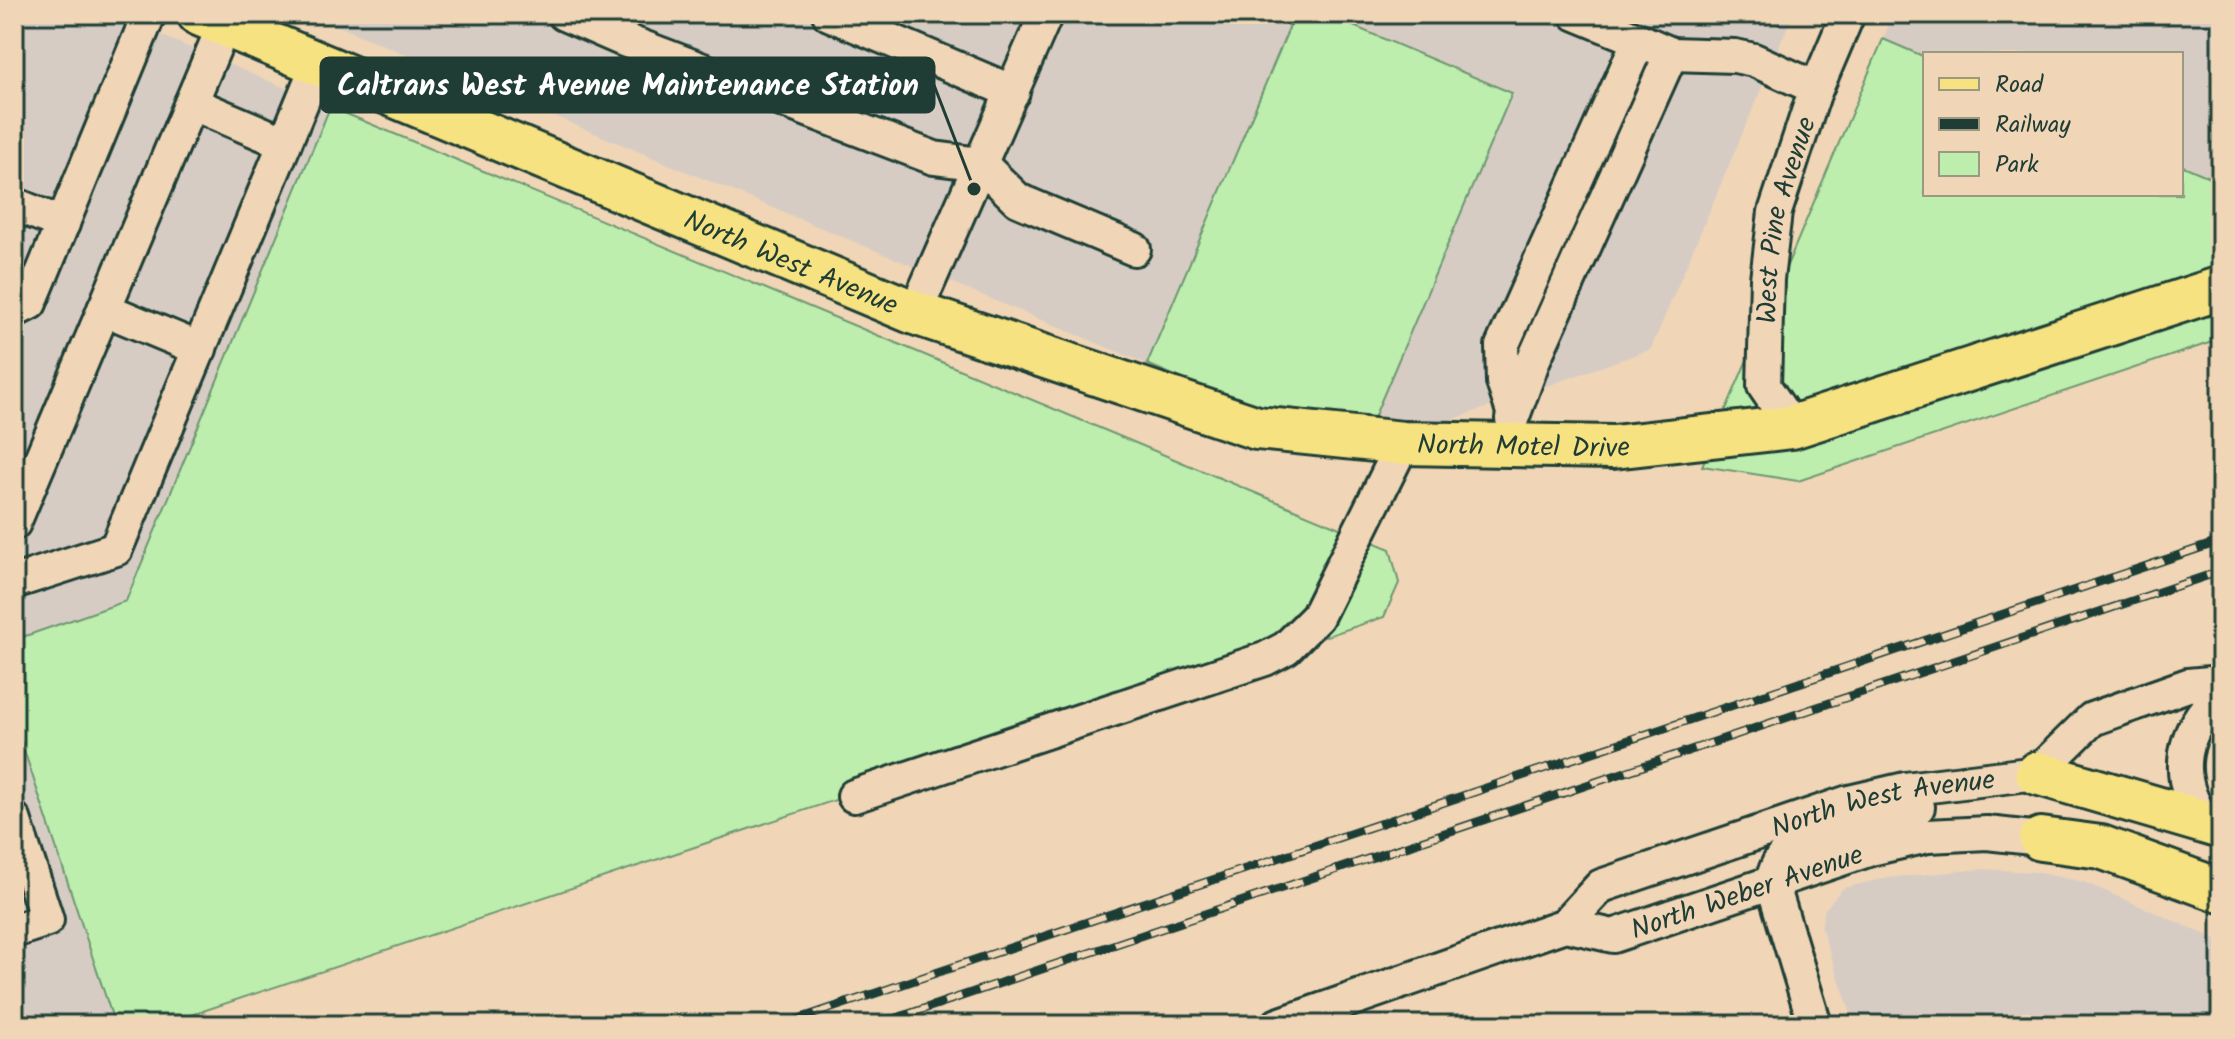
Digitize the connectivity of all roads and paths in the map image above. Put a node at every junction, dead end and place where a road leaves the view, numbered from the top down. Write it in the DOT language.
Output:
graph roads {
  1 [pos="149,14"];
  2 [pos="564,14"];
  3 [pos="829,14"];
  4 [pos="1046,14"];
  5 [pos="1576,14"];
  6 [pos="1848,14"];
  7 [pos="213,18"];
  8 [pos="877,23"];
  9 [pos="1639,40"];
  10 [pos="1671,54"];
  11 [pos="318,63"];
  12 [pos="1816,88"];
  13 [pos="1013,92"];
  14 [pos="191,103"];
  15 [pos="285,143"];
  16 [pos="981,164"];
  17 [pos="14,204"];
  18 [pos="63,224"];
  19 [pos="1134,249"];
  20 [pos="1542,253"];
  21 [pos="1575,267"];
  22 [pos="2221,288"];
  23 [pos="104,309"];
  24 [pos="14,311"];
  25 [pos="915,313"];
  26 [pos="1502,346"];
  27 [pos="200,349"];
  28 [pos="1534,359"];
  29 [pos="1792,427"];
  30 [pos="1510,429"];
  31 [pos="1403,443"];
  32 [pos="14,523"];
  33 [pos="14,582"];
  34 [pos="2221,682"];
  35 [pos="2221,694"];
  36 [pos="2037,773"];
  37 [pos="1984,779"];
  38 [pos="854,796"];
  39 [pos="14,819"];
  40 [pos="2213,823"];
  41 [pos="2041,839"];
  42 [pos="19,851"];
  43 [pos="1772,882"];
  44 [pos="2221,891"];
  45 [pos="1565,925"];
  46 [pos="14,931"];
  47 [pos="1278,1025"];
  48 [pos="1815,1025"];
  1 -- 18 [label="street"];
  2 -- 16 [label="street"];
  3 -- 8 [label="street"];
  4 -- 13 [label="street"];
  5 -- 9 [label="street"];
  6 -- 12 [label="street, West Pine Avenue"];
  7 -- 11 [label="main road, North West Avenue"];
  7 -- 14 [label="street"];
  8 -- 13 [label="street"];
  9 -- 10 [label="street"];
  9 -- 20 [label="street"];
  10 -- 12 [label="street"];
  10 -- 21 [label="street"];
  11 -- 15 [label="street"];
  11 -- 25 [label="main road, North West Avenue"];
  12 -- 29 [label="street, West Pine Avenue"];
  13 -- 16 [label="street"];
  14 -- 15 [label="street"];
  14 -- 23 [label="street"];
  15 -- 27 [label="street"];
  16 -- 19 [label="street"];
  16 -- 25 [label="street"];
  17 -- 18 [label="street"];
  18 -- 24 [label="street"];
  20 -- 21 [label="street"];
  20 -- 26 [label="street"];
  21 -- 28 [label="street"];
  22 -- 29 [label="main road, North Motel Drive"];
  23 -- 27 [label="street"];
  23 -- 32 [label="street"];
  25 -- 31 [label="main road, North West Avenue"];
  26 -- 28 [label="street"];
  26 -- 30 [label="street"];
  27 -- 33 [label="street"];
  28 -- 30 [label="street"];
  29 -- 30 [label="main road, North Motel Drive"];
  30 -- 31 [label="main road, North Motel Drive"];
  31 -- 38 [label="street, North Motel Drive"];
  34 -- 36 [label="street"];
  35 -- 40 [label="street"];
  36 -- 37 [label="street, North West Avenue"];
  36 -- 40 [label="main road, North West Avenue"];
  37 -- 43 [label="street"];
  37 -- 45 [label="street, North West Avenue"];
  39 -- 42 [label="street"];
  41 -- 43 [label="street, North Weber Avenue"];
  41 -- 44 [label="main road"];
  42 -- 46 [label="street"];
  43 -- 45 [label="street, North Weber Avenue"];
  43 -- 48 [label="street"];
  45 -- 47 [label="street"];
}
